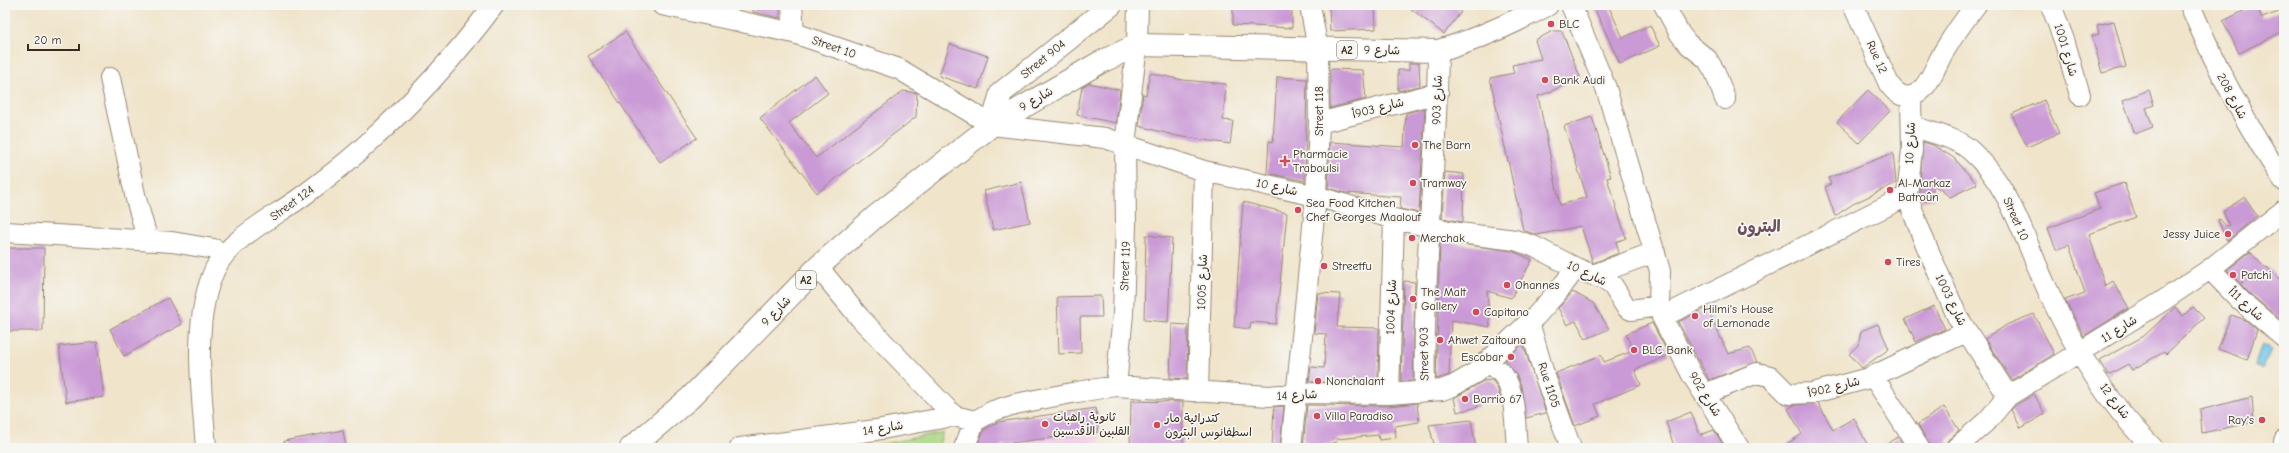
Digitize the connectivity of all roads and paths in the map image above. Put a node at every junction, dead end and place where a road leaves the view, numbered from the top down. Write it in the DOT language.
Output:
graph roads {
  1 [pos="494,5"];
  2 [pos="662,5"];
  3 [pos="792,5"];
  4 [pos="1111,5"];
  5 [pos="1138,5"];
  6 [pos="1310,5"];
  7 [pos="1548,5"];
  8 [pos="1571,5"];
  9 [pos="1664,5"];
  10 [pos="1853,5"];
  11 [pos="1976,5"];
  12 [pos="2051,5"];
  13 [pos="2190,5"];
  14 [pos="794,33"];
  15 [pos="1137,45"];
  16 [pos="1318,50"];
  17 [pos="1438,51"];
  18 [pos="110,78"];
  19 [pos="1438,93"];
  20 [pos="2080,95"];
  21 [pos="1911,96"];
  22 [pos="1725,99"];
  23 [pos="1319,123"];
  24 [pos="992,125"];
  25 [pos="1912,126"];
  26 [pos="1125,144"];
  27 [pos="1204,171"];
  28 [pos="2284,181"];
  29 [pos="1316,196"];
  30 [pos="1907,196"];
  31 [pos="2284,210"];
  32 [pos="1394,219"];
  33 [pos="1429,227"];
  34 [pos="5,232"];
  35 [pos="148,241"];
  36 [pos="1655,252"];
  37 [pos="224,254"];
  38 [pos="818,267"];
  39 [pos="2210,268"];
  40 [pos="1584,271"];
  41 [pos="1660,312"];
  42 [pos="1424,316"];
  43 [pos="1529,322"];
  44 [pos="1966,332"];
  45 [pos="2284,338"];
  46 [pos="2081,352"];
  47 [pos="1486,362"];
  48 [pos="1873,376"];
  49 [pos="1116,386"];
  50 [pos="1425,391"];
  51 [pos="1198,392"];
  52 [pos="1296,394"];
  53 [pos="1389,394"];
  54 [pos="1705,394"];
  55 [pos="2008,396"];
  56 [pos="954,416"];
  57 [pos="975,421"];
  58 [pos="2284,441"];
  59 [pos="807,443"];
  60 [pos="206,448"];
  61 [pos="631,448"];
  62 [pos="740,448"];
  63 [pos="964,448"];
  64 [pos="1291,448"];
  65 [pos="1517,448"];
  66 [pos="1571,448"];
  67 [pos="1739,448"];
  68 [pos="1919,448"];
  69 [pos="1956,448"];
  70 [pos="2153,448"];
  71 [pos="2283,448"];
  1 -- 37 [label="street, Street 124"];
  2 -- 14 [label="street, Street 10"];
  3 -- 14 [label="street"];
  4 -- 24 [label="main road, Street 904"];
  5 -- 15 [label="street, Street 119"];
  6 -- 16 [label="street, Street 118"];
  7 -- 17 [label="main road, شارع 9 / A2"];
  8 -- 36 [label="street"];
  9 -- 22 [label="street"];
  10 -- 21 [label="street, Rue 12"];
  11 -- 21 [label="street"];
  12 -- 20 [label="street, شارع 1001"];
  13 -- 28 [label="street, شارع 208"];
  14 -- 24 [label="street, Street 10"];
  15 -- 16 [label="main road, شارع 9 / A2"];
  15 -- 24 [label="main road, شارع 9 / A2"];
  15 -- 26 [label="street, Street 119"];
  16 -- 17 [label="main road, شارع 9 / A2"];
  16 -- 23 [label="street, Street 118"];
  17 -- 19 [label="street, شارع 903"];
  18 -- 35 [label="street"];
  19 -- 23 [label="street, شارع 903أ"];
  19 -- 33 [label="street, شارع 903"];
  21 -- 25 [label="street, شارع 10"];
  23 -- 29 [label="street, Street 118"];
  24 -- 26 [label="street, شارع 10"];
  24 -- 38 [label="main road, شارع 9 / A2"];
  25 -- 30 [label="street, شارع 10"];
  25 -- 46 [label="street, Street 10"];
  26 -- 27 [label="street, شارع 10"];
  26 -- 49 [label="street, Street 119"];
  27 -- 29 [label="street, شارع 10"];
  27 -- 51 [label="street, شارع 1005"];
  29 -- 32 [label="street, شارع 10"];
  29 -- 52 [label="street, Street 118"];
  30 -- 41 [label="street, شارع 10"];
  30 -- 44 [label="street, شارع 1003"];
  31 -- 39 [label="street, شارع 11"];
  32 -- 33 [label="street, شارع 10"];
  32 -- 53 [label="street, شارع 1004"];
  33 -- 40 [label="street, شارع 10"];
  33 -- 42 [label="street, شارع 903"];
  34 -- 35 [label="street"];
  35 -- 37 [label="street"];
  36 -- 40 [label="street"];
  36 -- 41 [label="street"];
  37 -- 60 [label="street, Street 124"];
  38 -- 56 [label="street"];
  38 -- 61 [label="main road, شارع 9 / A2"];
  39 -- 45 [label="street, شارع 11أ"];
  39 -- 46 [label="street, شارع 11"];
  40 -- 41 [label="street, شارع 10"];
  40 -- 43 [label="street, شارع 14"];
  41 -- 54 [label="street, شارع 902"];
  42 -- 50 [label="street, Street 903"];
  43 -- 47 [label="street, شارع 14"];
  43 -- 66 [label="street, Rue 1105"];
  44 -- 48 [label="street, شارع 902أ"];
  44 -- 55 [label="street, شارع 1003"];
  46 -- 55 [label="street, شارع 11"];
  46 -- 70 [label="street, شارع 12"];
  47 -- 50 [label="street, شارع 14"];
  47 -- 65 [label="street"];
  48 -- 54 [label="street, شارع 902أ"];
  48 -- 68 [label="street"];
  49 -- 51 [label="street, شارع 14"];
  49 -- 57 [label="street, شارع 14"];
  50 -- 53 [label="street, شارع 14"];
  51 -- 52 [label="street, شارع 14"];
  52 -- 53 [label="street, شارع 14"];
  52 -- 64 [label="street"];
  54 -- 67 [label="street, شارع 902"];
  55 -- 69 [label="street, شارع 11"];
  56 -- 57 [label="street"];
  56 -- 59 [label="street, شارع 14"];
  57 -- 63 [label="street"];
  58 -- 71 [label="street"];
  59 -- 62 [label="street, شارع 14"];
}
